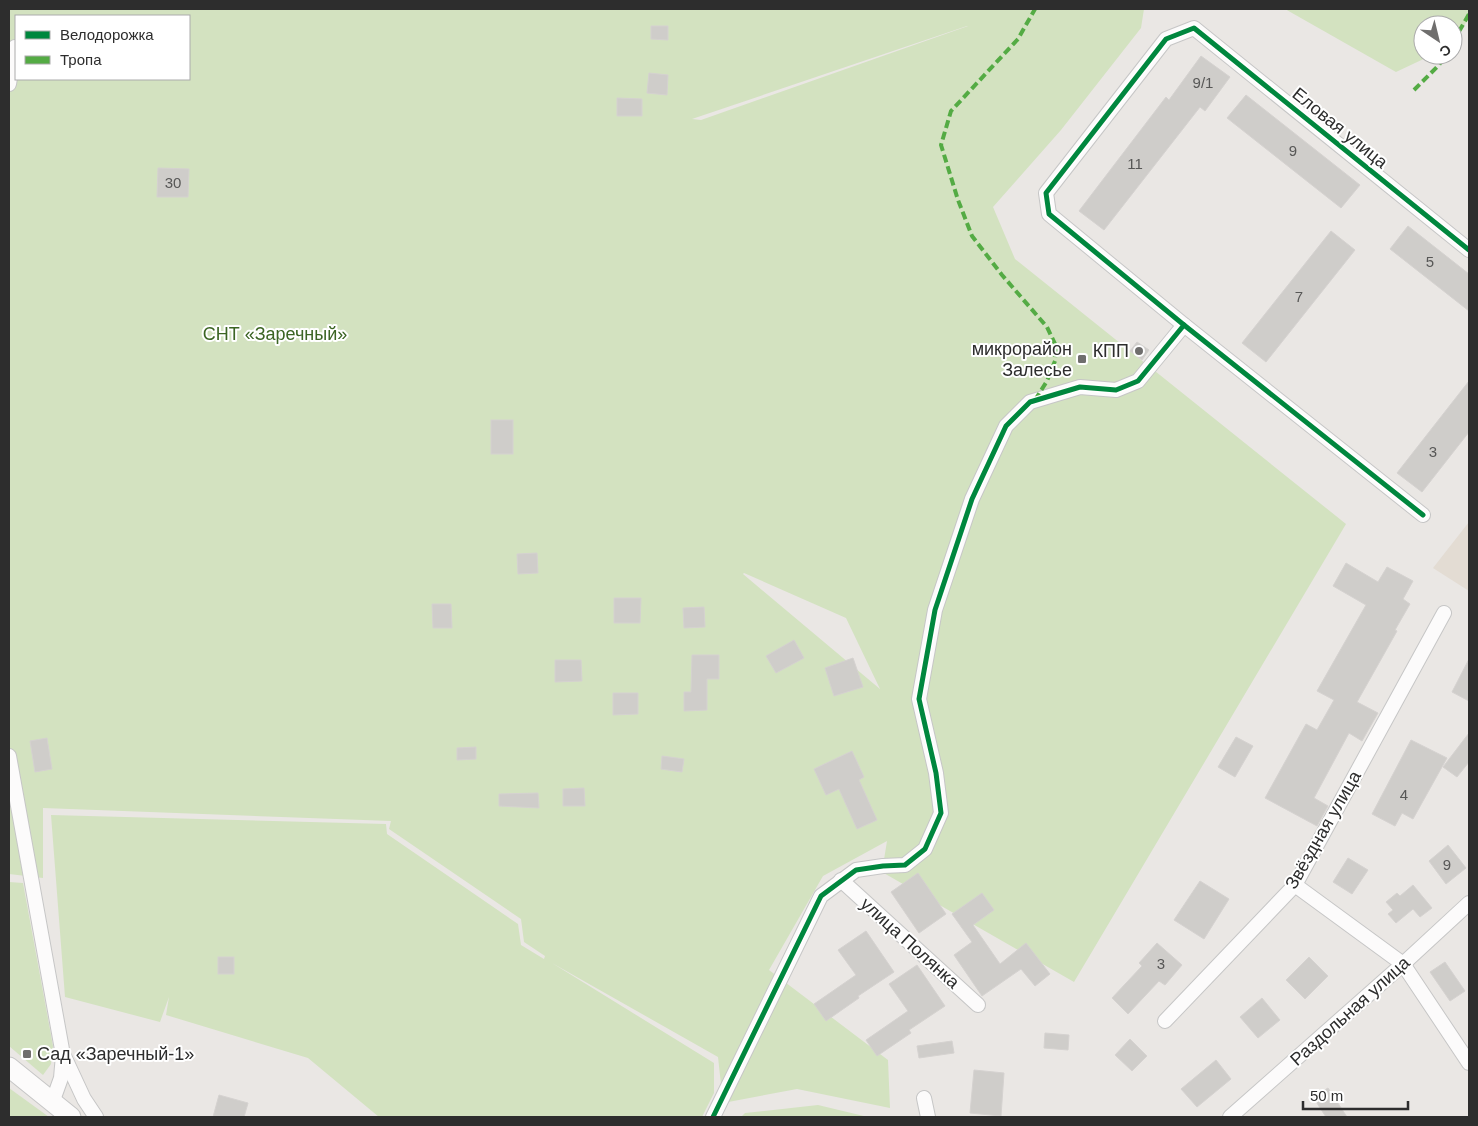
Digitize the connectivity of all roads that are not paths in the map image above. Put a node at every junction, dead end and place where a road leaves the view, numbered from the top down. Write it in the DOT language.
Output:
graph roads {
  1 [pos="15,47"];
  2 [pos="9,84"];
  3 [pos="1469,250"];
  4 [pos="1184,325"];
  5 [pos="1422,514"];
  6 [pos="1444,612"];
  7 [pos="9,756"];
  8 [pos="841,880"];
  9 [pos="1296,885"];
  10 [pos="1469,902"];
  11 [pos="1403,964"];
  12 [pos="978,1006"];
  13 [pos="1165,1021"];
  14 [pos="63,1055"];
  15 [pos="1469,1063"];
  16 [pos="9,1067"];
  17 [pos="924,1098"];
  18 [pos="52,1103"];
  19 [pos="71,1117"];
  20 [pos="96,1117"];
  21 [pos="713,1117"];
  22 [pos="928,1117"];
  23 [pos="1230,1117"];
  1 -- 2 [label="street"];
  3 -- 4 [label="street, Еловая улица"];
  4 -- 5 [label="street"];
  4 -- 8 [label="street"];
  6 -- 9 [label="street, Звёздная улица"];
  7 -- 14 [label="street"];
  8 -- 12 [label="street, улица Полянка"];
  8 -- 21 [label="street"];
  9 -- 11 [label="street"];
  9 -- 13 [label="street, Звёздная улица"];
  10 -- 11 [label="street, Раздольная улица"];
  11 -- 15 [label="street"];
  11 -- 23 [label="street, Раздольная улица"];
  14 -- 18 [label="street"];
  14 -- 20 [label="street"];
  16 -- 18 [label="street"];
  17 -- 22 [label="street"];
  18 -- 19 [label="street"];
}
